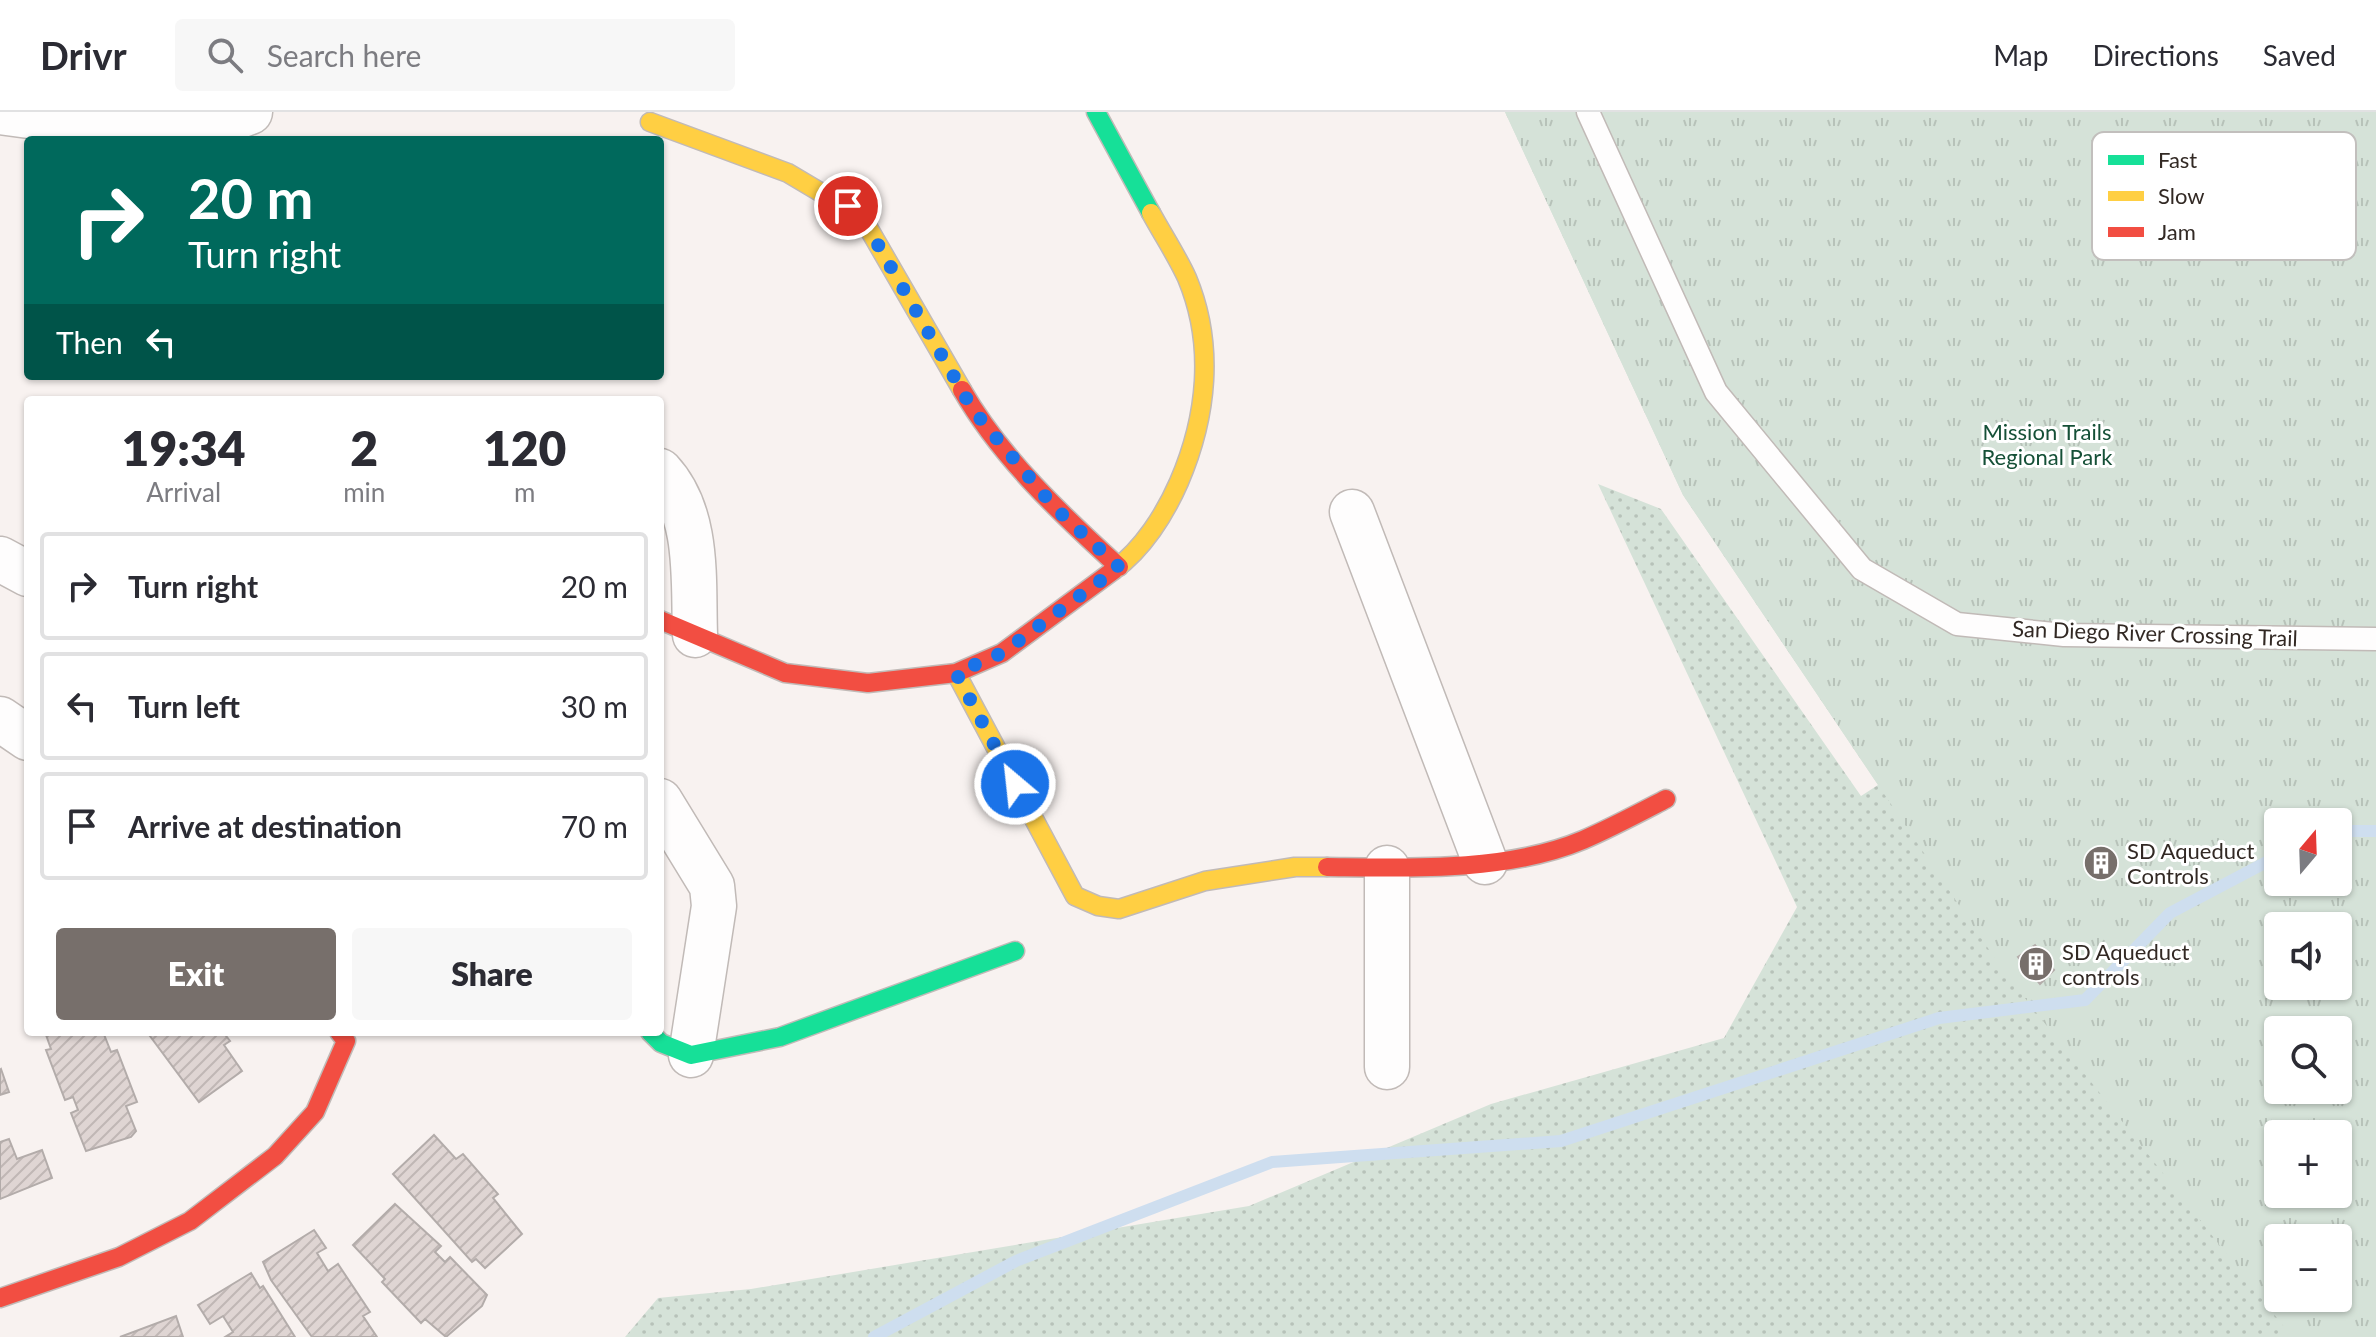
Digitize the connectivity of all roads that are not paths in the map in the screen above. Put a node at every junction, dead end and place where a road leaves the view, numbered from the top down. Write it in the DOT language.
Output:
graph roads {
  1 [pos="0,112"];
  2 [pos="250,112"];
  3 [pos="1096,112"];
  4 [pos="1588,112"];
  5 [pos="650,122"];
  6 [pos="664,475"];
  7 [pos="1352,512"];
  8 [pos="0,559"];
  9 [pos="1119,567"];
  10 [pos="24,572"];
  11 [pos="678,627"];
  12 [pos="2376,639"];
  13 [pos="956,673"];
  14 [pos="0,719"];
  15 [pos="24,735"];
  16 [pos="1666,799"];
  17 [pos="664,808"];
  18 [pos="1485,862"];
  19 [pos="1387,868"];
  20 [pos="1015,951"];
  21 [pos="343,1036"];
  22 [pos="654,1036"];
  23 [pos="691,1055"];
  24 [pos="1387,1067"];
  25 [pos="0,1298"];
  1 -- 2 [label="street"];
  3 -- 9 [label="street"];
  4 -- 12 [label="lane, San Diego River Crossing Trail"];
  5 -- 9 [label="street"];
  6 -- 11 [label="street"];
  7 -- 18 [label="street"];
  8 -- 10 [label="street"];
  9 -- 13 [label="street"];
  11 -- 13 [label="street"];
  13 -- 19 [label="street"];
  14 -- 15 [label="street"];
  16 -- 18 [label="street"];
  17 -- 23 [label="street"];
  18 -- 19 [label="street"];
  19 -- 24 [label="street"];
  20 -- 23 [label="street"];
  21 -- 25 [label="street"];
  22 -- 23 [label="street"];
}
